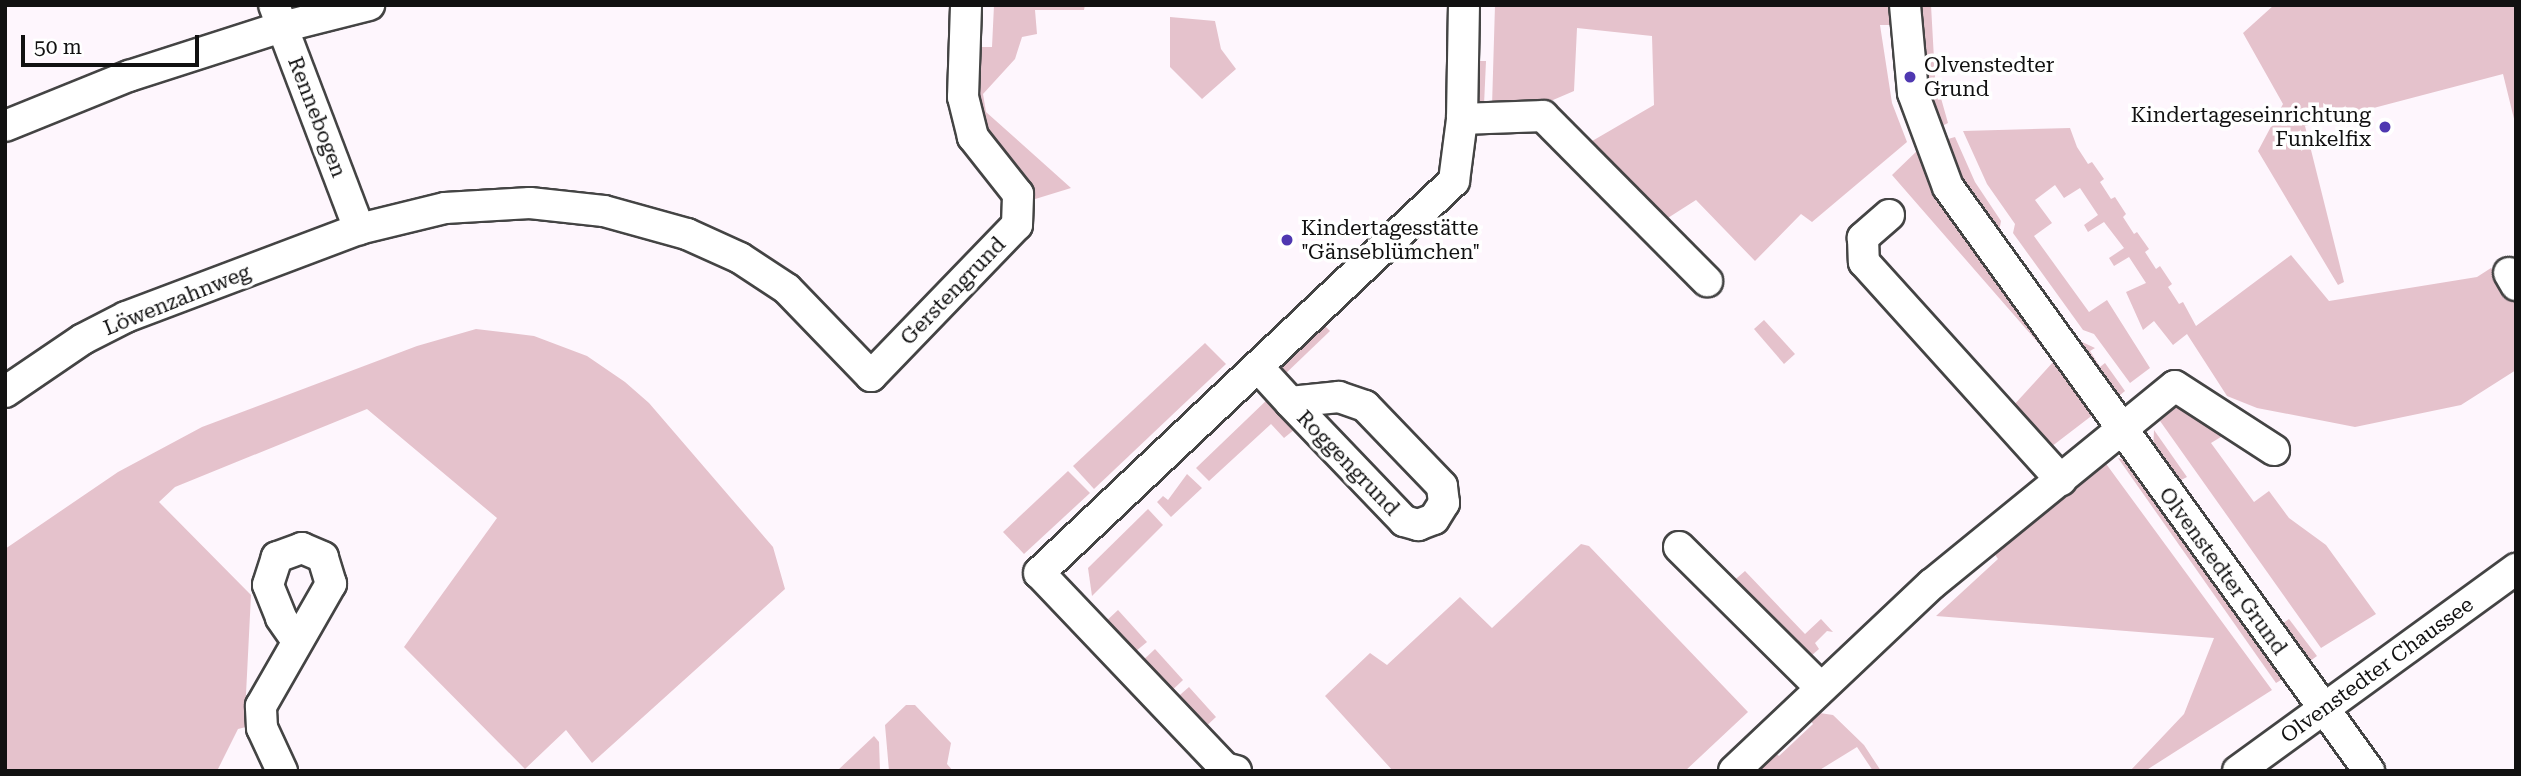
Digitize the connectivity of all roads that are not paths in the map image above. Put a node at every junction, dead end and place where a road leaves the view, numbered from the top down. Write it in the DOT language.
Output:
graph roads {
  1 [pos="369,5"];
  2 [pos="966,5"];
  3 [pos="1464,5"];
  4 [pos="1905,5"];
  5 [pos="278,16"];
  6 [pos="1462,119"];
  7 [pos="5,126"];
  8 [pos="1889,215"];
  9 [pos="359,229"];
  10 [pos="1707,281"];
  11 [pos="1258,367"];
  12 [pos="871,376"];
  13 [pos="5,391"];
  14 [pos="1290,402"];
  15 [pos="2122,432"];
  16 [pos="2274,450"];
  17 [pos="2061,480"];
  18 [pos="1679,547"];
  19 [pos="2516,569"];
  20 [pos="297,641"];
  21 [pos="1821,688"];
  22 [pos="2325,709"];
  23 [pos="282,771"];
  24 [pos="1236,771"];
  25 [pos="1734,771"];
  26 [pos="2238,771"];
  27 [pos="2369,771"];
  1 -- 5 [label="street"];
  2 -- 12 [label="street, Gerstengrund"];
  3 -- 6 [label="street"];
  4 -- 15 [label="street, Olvenstedter Grund"];
  5 -- 7 [label="street"];
  5 -- 9 [label="street, Rennebogen"];
  6 -- 10 [label="street"];
  6 -- 11 [label="street"];
  8 -- 17 [label="street"];
  9 -- 12 [label="street, Löwenzahnweg"];
  9 -- 13 [label="street, Löwenzahnweg"];
  11 -- 14 [label="street, Roggengrund"];
  11 -- 24 [label="street"];
  14 -- 14 [label="street, Roggengrund"];
  15 -- 16 [label="street"];
  15 -- 17 [label="street"];
  15 -- 22 [label="street, Olvenstedter Grund"];
  17 -- 21 [label="street"];
  18 -- 21 [label="street"];
  19 -- 22 [label="street, Olvenstedter Chaussee"];
  20 -- 23 [label="street"];
  21 -- 25 [label="street"];
  22 -- 26 [label="street, Olvenstedter Chaussee"];
  22 -- 27 [label="street, Olvenstedter Grund"];
}
